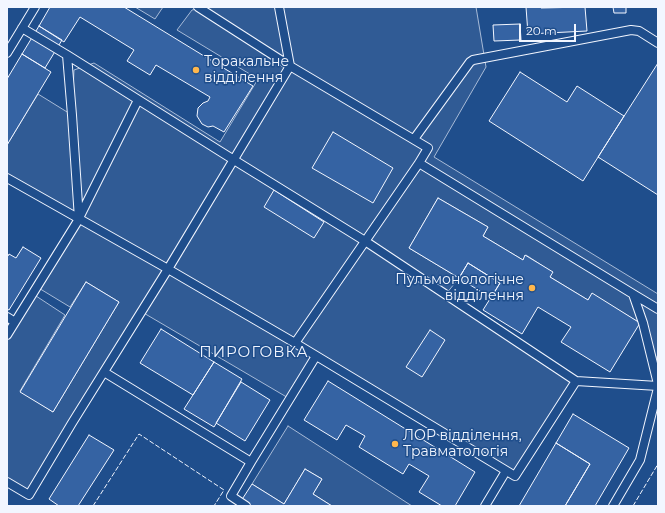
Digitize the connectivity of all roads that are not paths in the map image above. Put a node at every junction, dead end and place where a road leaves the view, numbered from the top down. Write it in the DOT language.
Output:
graph roads {
  1 [pos="35,7"];
  2 [pos="198,7"];
  3 [pos="279,7"];
  4 [pos="22,28"];
  5 [pos="658,44"];
  6 [pos="7,53"];
  7 [pos="67,55"];
  8 [pos="290,66"];
  9 [pos="138,100"];
  10 [pos="414,139"];
  11 [pos="234,160"];
  12 [pos="419,163"];
  13 [pos="7,178"];
  14 [pos="79,218"];
  15 [pos="365,241"];
  16 [pos="168,269"];
  17 [pos="633,294"];
  18 [pos="658,309"];
  19 [pos="7,317"];
  20 [pos="15,322"];
  21 [pos="7,335"];
  22 [pos="295,343"];
  23 [pos="316,356"];
  24 [pos="104,372"];
  25 [pos="576,380"];
  26 [pos="658,386"];
  27 [pos="252,462"];
  28 [pos="506,471"];
  29 [pos="7,482"];
  30 [pos="246,506"];
  31 [pos="485,506"];
  32 [pos="613,506"];
  1 -- 4 [label="lane"];
  2 -- 8 [label="lane"];
  3 -- 8 [label="lane"];
  4 -- 6 [label="lane"];
  4 -- 7 [label="lane"];
  5 -- 10 [label="lane"];
  7 -- 9 [label="lane"];
  7 -- 14 [label="lane"];
  8 -- 10 [label="lane"];
  8 -- 11 [label="lane"];
  9 -- 11 [label="lane"];
  9 -- 14 [label="lane"];
  10 -- 12 [label="lane"];
  11 -- 15 [label="lane"];
  11 -- 16 [label="lane"];
  12 -- 15 [label="lane"];
  12 -- 17 [label="lane"];
  13 -- 14 [label="lane"];
  14 -- 16 [label="lane"];
  14 -- 20 [label="lane"];
  15 -- 22 [label="lane"];
  15 -- 25 [label="lane"];
  16 -- 22 [label="lane"];
  16 -- 24 [label="lane"];
  17 -- 18 [label="lane"];
  17 -- 26 [label="lane"];
  19 -- 20 [label="lane"];
  20 -- 21 [label="lane"];
  22 -- 23 [label="lane"];
  23 -- 27 [label="lane"];
  23 -- 28 [label="lane"];
  24 -- 27 [label="lane"];
  24 -- 29 [label="lane"];
  25 -- 26 [label="lane"];
  25 -- 28 [label="lane"];
  26 -- 32 [label="lane"];
  27 -- 30 [label="lane"];
  28 -- 31 [label="lane"];
}
